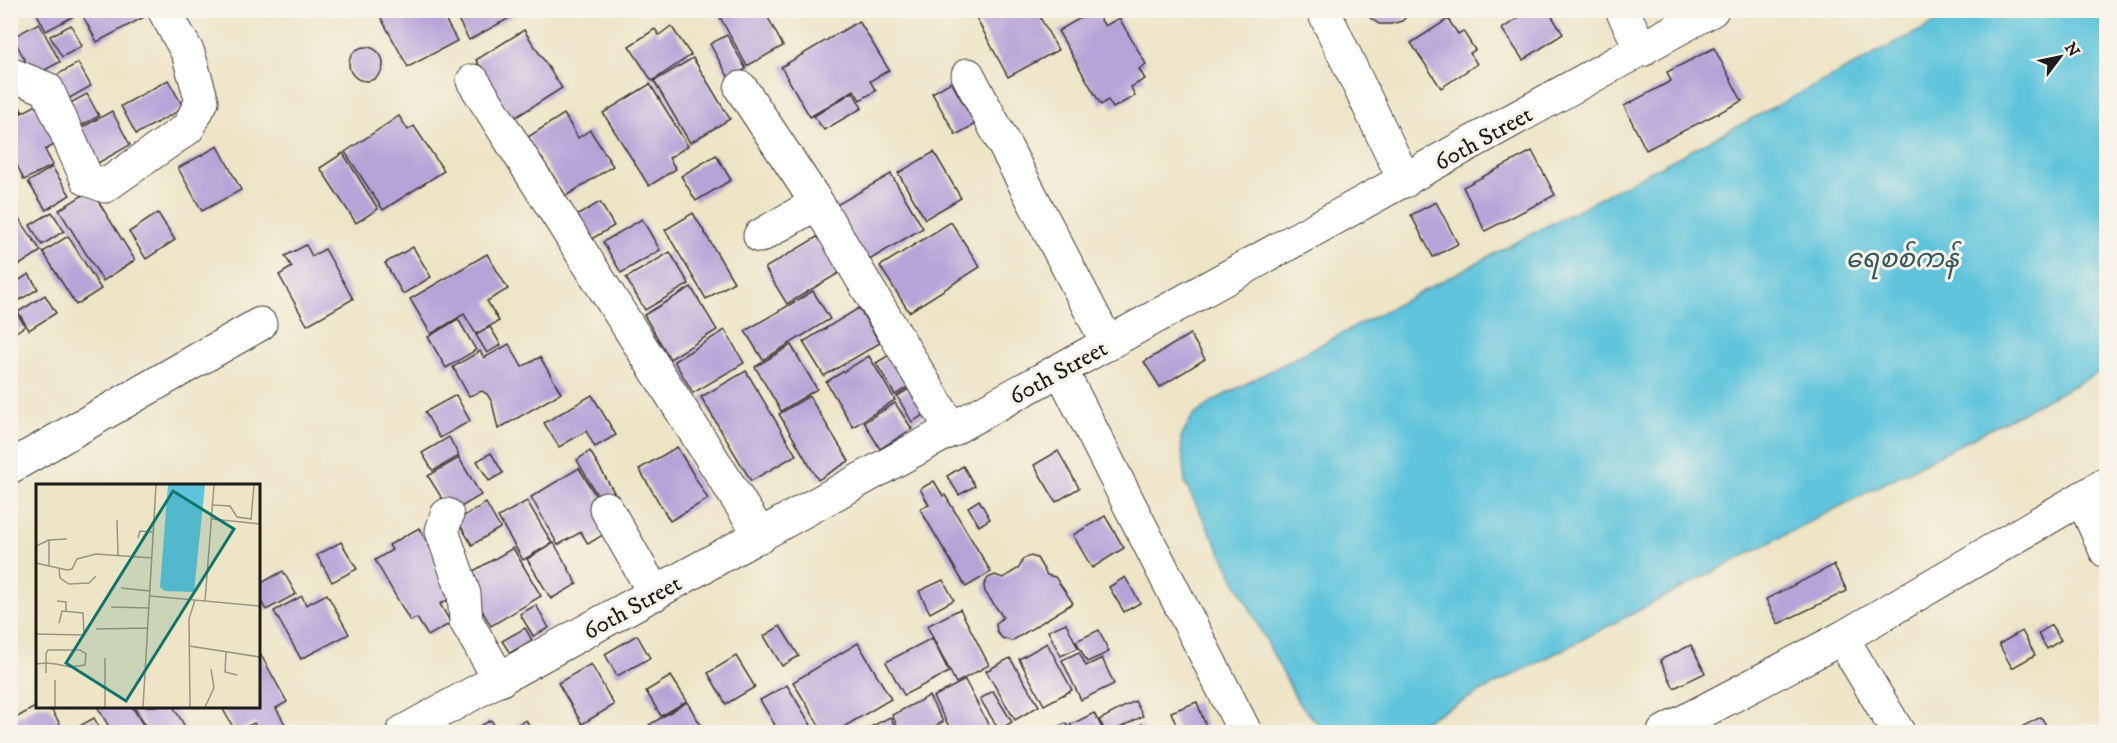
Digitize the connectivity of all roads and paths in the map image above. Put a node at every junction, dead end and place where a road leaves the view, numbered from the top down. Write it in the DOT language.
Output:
graph roads {
  1 [pos="164,10"];
  2 [pos="1323,10"];
  3 [pos="1622,10"];
  4 [pos="1712,10"];
  5 [pos="1642,50"];
  6 [pos="10,74"];
  7 [pos="968,75"];
  8 [pos="473,81"];
  9 [pos="741,88"];
  10 [pos="1405,181"];
  11 [pos="817,203"];
  12 [pos="760,236"];
  13 [pos="260,324"];
  14 [pos="1108,344"];
  15 [pos="1061,370"];
  16 [pos="952,430"];
  17 [pos="10,467"];
  18 [pos="606,508"];
  19 [pos="447,515"];
  20 [pos="2099,515"];
  21 [pos="761,536"];
  22 [pos="655,594"];
  23 [pos="1842,638"];
  24 [pos="500,680"];
  25 [pos="403,732"];
  26 [pos="1245,732"];
  27 [pos="1664,732"];
  28 [pos="1898,732"];
  1 -- 6 [label="street"];
  2 -- 10 [label="street"];
  3 -- 5 [label="street"];
  4 -- 5 [label="street, 60th Street"];
  5 -- 10 [label="street, 60th Street"];
  7 -- 14 [label="street"];
  8 -- 21 [label="street"];
  9 -- 11 [label="street"];
  10 -- 14 [label="street, 60th Street"];
  11 -- 12 [label="street"];
  11 -- 16 [label="street"];
  13 -- 17 [label="street"];
  14 -- 15 [label="street, 60th Street"];
  15 -- 16 [label="street, 60th Street"];
  15 -- 26 [label="street"];
  16 -- 21 [label="street, 60th Street"];
  18 -- 22 [label="street"];
  19 -- 24 [label="street"];
  20 -- 23 [label="street"];
  21 -- 22 [label="street, 60th Street"];
  22 -- 24 [label="street, 60th Street"];
  23 -- 27 [label="street"];
  23 -- 28 [label="street"];
  24 -- 25 [label="street, 60th Street"];
}
